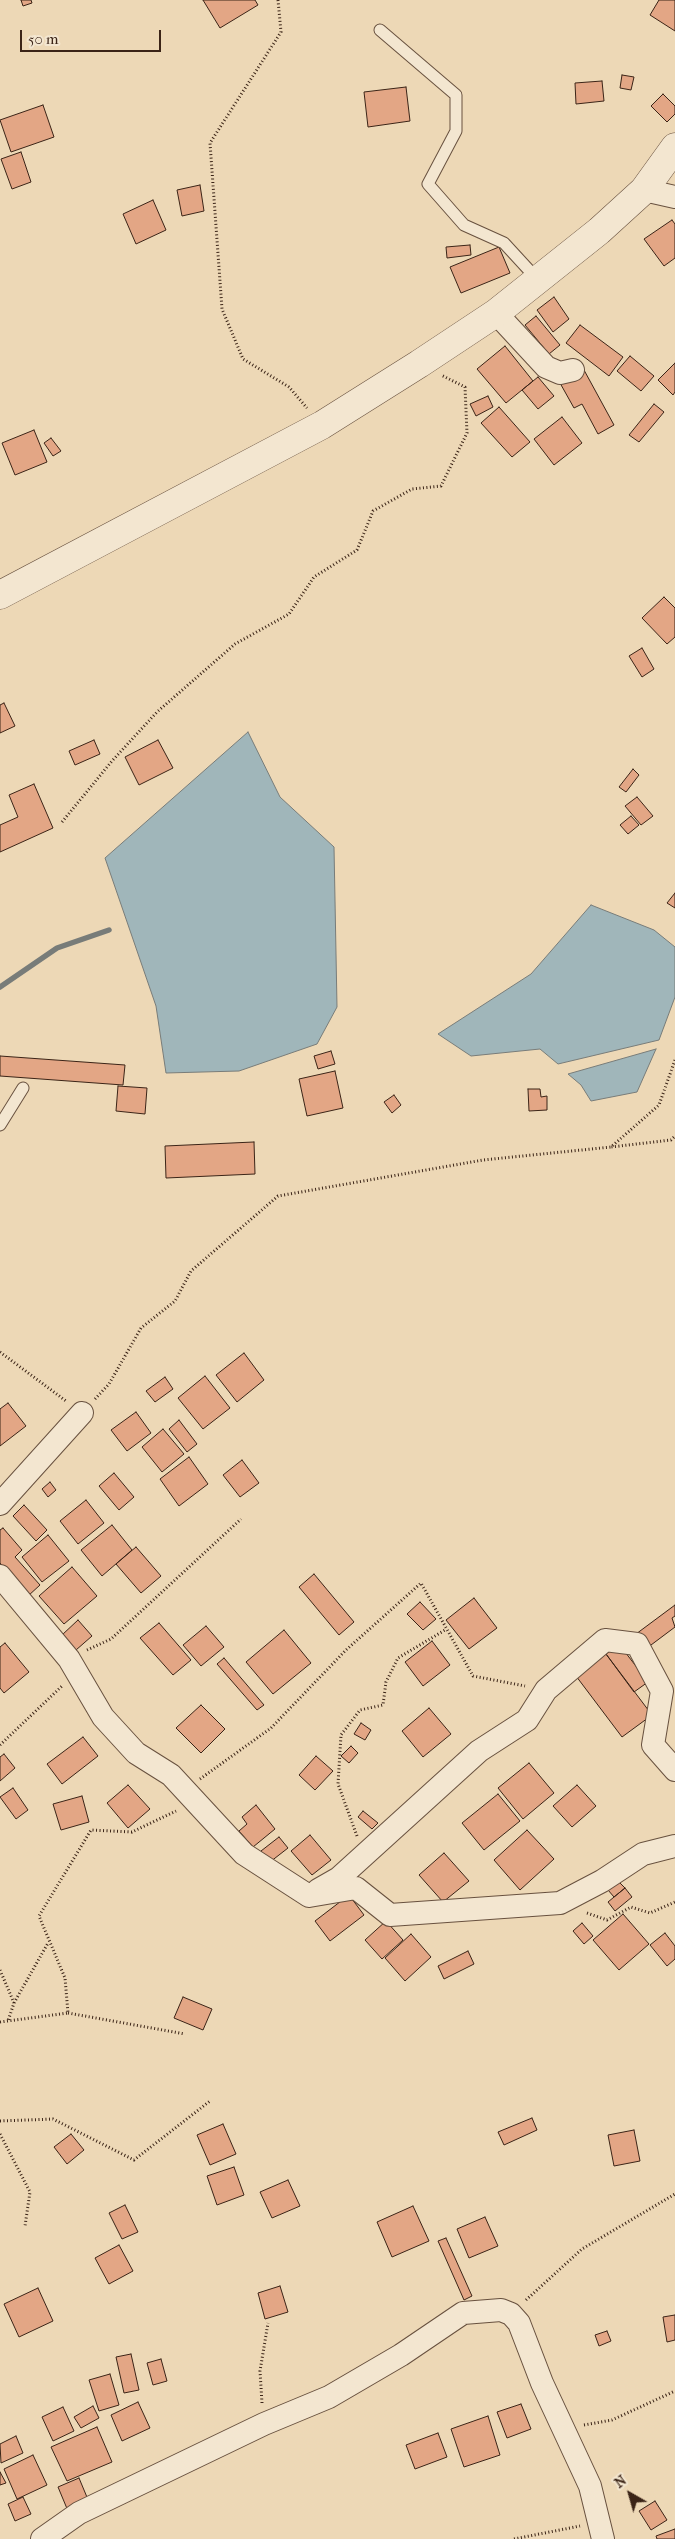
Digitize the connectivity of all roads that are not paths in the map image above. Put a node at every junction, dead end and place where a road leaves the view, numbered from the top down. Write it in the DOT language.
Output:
graph roads {
  1 [pos="380,30"];
  2 [pos="675,147"];
  3 [pos="644,190"];
  4 [pos="675,197"];
  5 [pos="539,281"];
  6 [pos="496,313"];
  7 [pos="573,370"];
  8 [pos="0,595"];
  9 [pos="23,1088"];
  10 [pos="0,1125"];
  11 [pos="82,1413"];
  12 [pos="0,1504"];
  13 [pos="0,1576"];
  14 [pos="675,1770"];
  15 [pos="672,1842"];
  16 [pos="308,1896"];
  17 [pos="601,2531"];
  18 [pos="42,2539"];
  1 -- 5 [label="lane"];
  2 -- 3 [label="street"];
  3 -- 4 [label="street"];
  3 -- 5 [label="street"];
  5 -- 6 [label="street"];
  6 -- 7 [label="street"];
  6 -- 8 [label="street"];
  9 -- 10 [label="lane"];
  11 -- 12 [label="street"];
  13 -- 16 [label="street"];
  14 -- 16 [label="street"];
  15 -- 16 [label="street"];
  17 -- 18 [label="street"];
}
